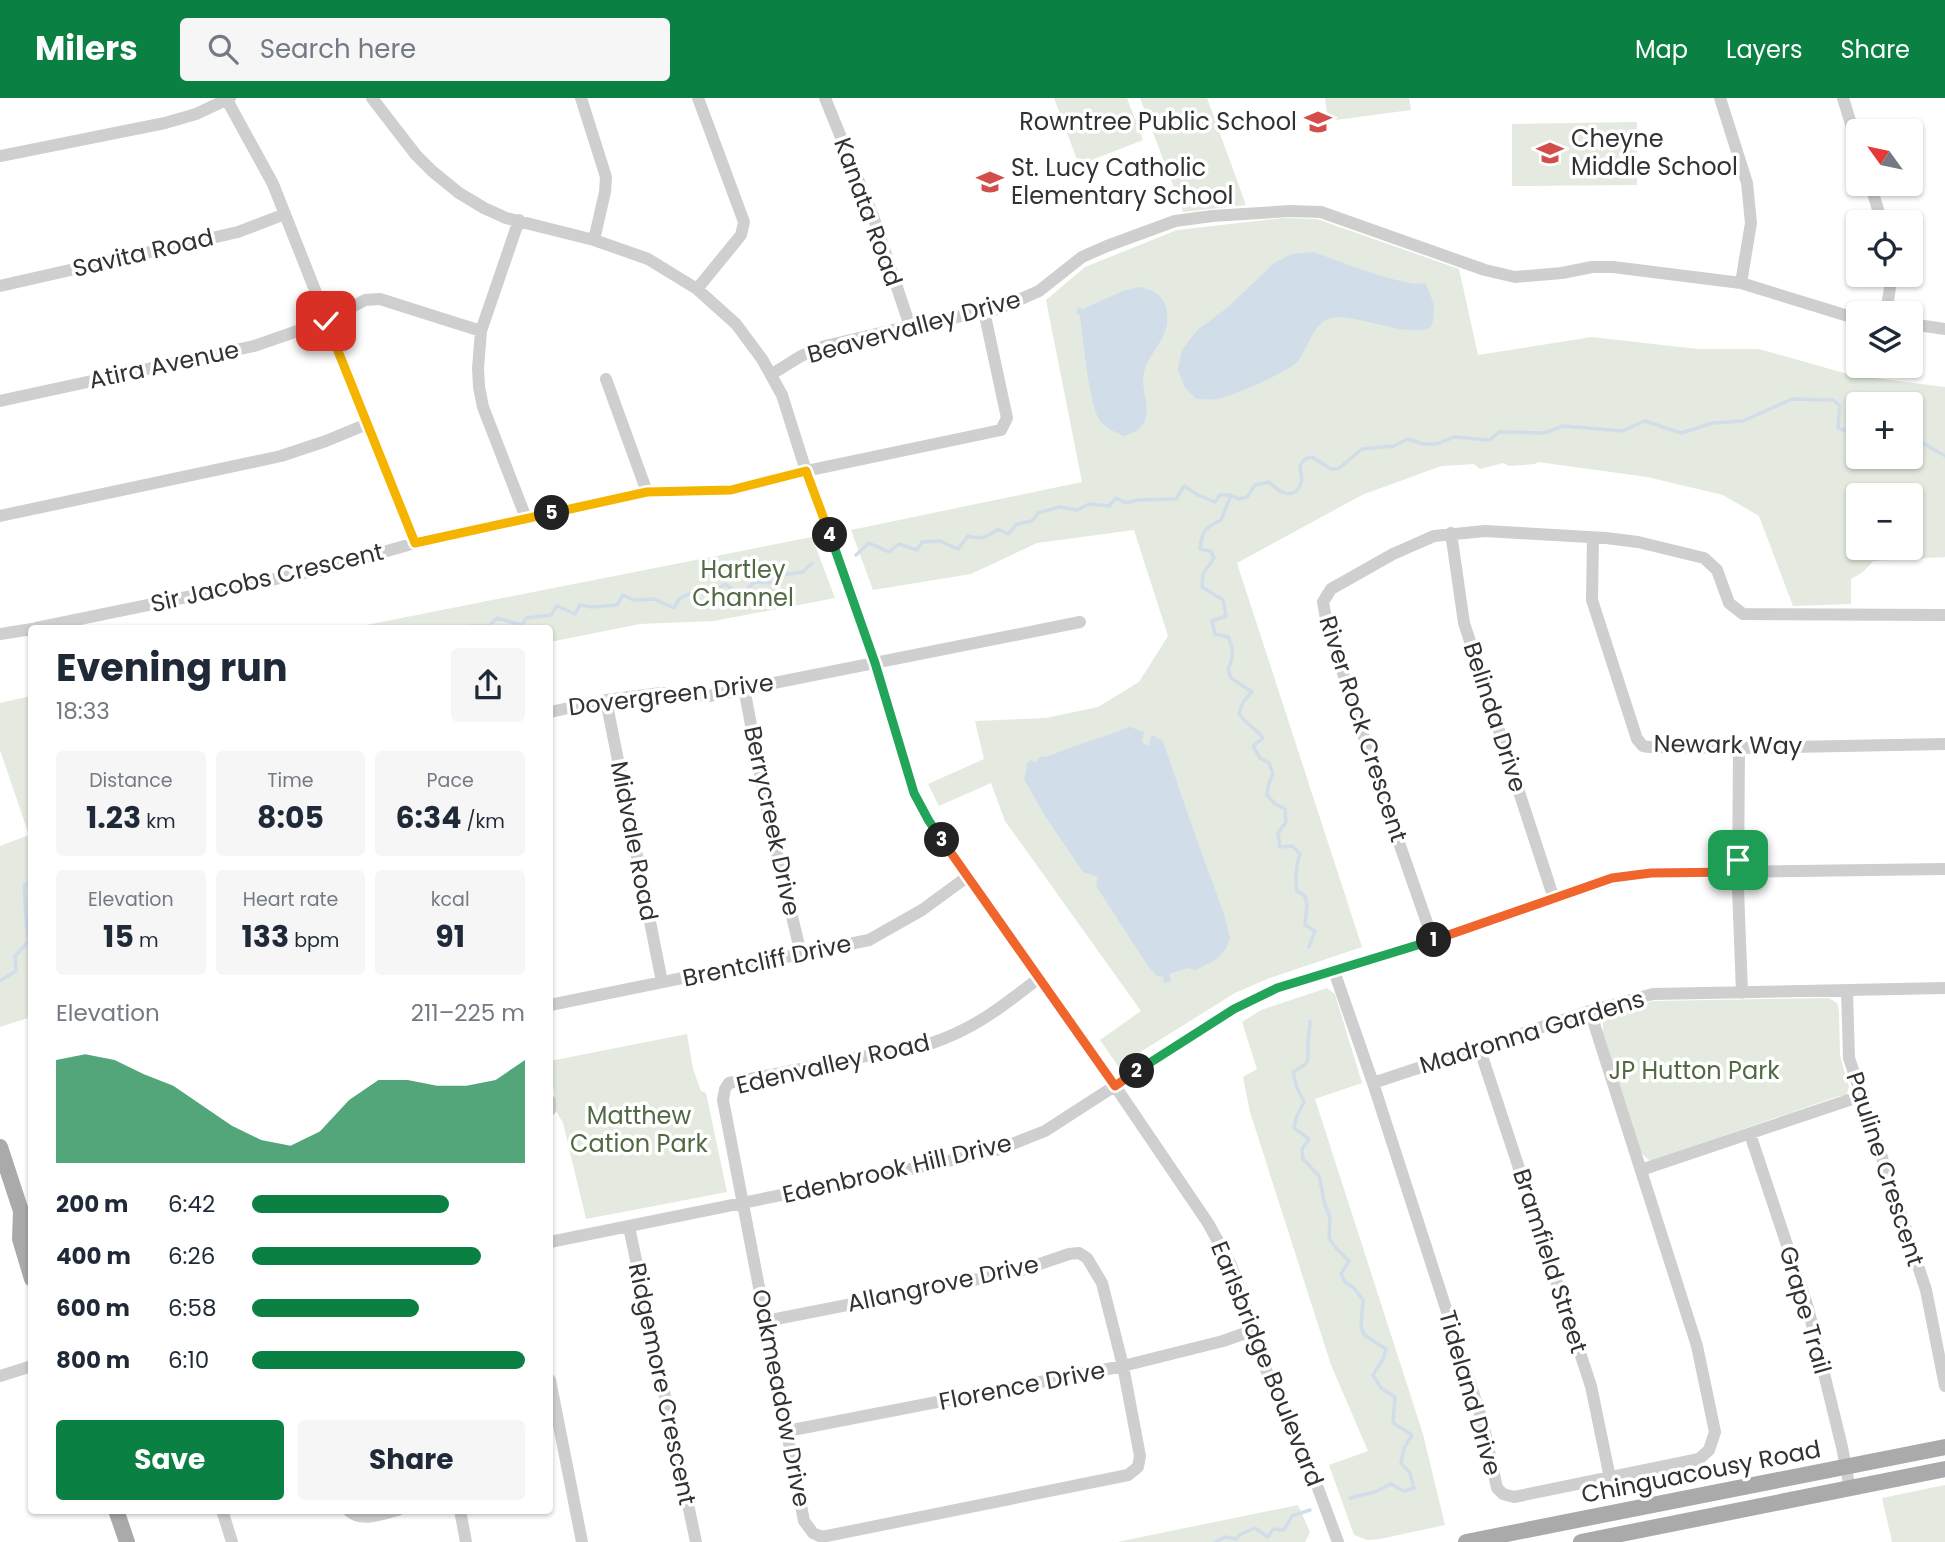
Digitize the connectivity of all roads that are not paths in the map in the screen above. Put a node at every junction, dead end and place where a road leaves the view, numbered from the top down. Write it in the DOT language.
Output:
graph roads {
  1 [pos="372,98"];
  2 [pos="580,98"];
  3 [pos="698,98"];
  4 [pos="825,98"];
  5 [pos="1720,98"];
  6 [pos="1843,98"];
  7 [pos="229,99"];
  8 [pos="1849,119"];
  9 [pos="0,156"];
  10 [pos="285,215"];
  11 [pos="519,220"];
  12 [pos="594,240"];
  13 [pos="1741,283"];
  14 [pos="0,286"];
  15 [pos="697,289"];
  16 [pos="984,311"];
  17 [pos="1846,315"];
  18 [pos="326,321"];
  19 [pos="910,326"];
  20 [pos="1923,326"];
  21 [pos="1945,329"];
  22 [pos="481,331"];
  23 [pos="772,374"];
  24 [pos="606,379"];
  25 [pos="0,401"];
  26 [pos="367,424"];
  27 [pos="806,471"];
  28 [pos="647,492"];
  29 [pos="0,516"];
  30 [pos="526,518"];
  31 [pos="1451,533"];
  32 [pos="1593,538"];
  33 [pos="415,543"];
  34 [pos="1945,615"];
  35 [pos="1080,622"];
  36 [pos="53,625"];
  37 [pos="28,630"];
  38 [pos="0,634"];
  39 [pos="875,663"];
  40 [pos="744,688"];
  41 [pos="606,700"];
  42 [pos="553,711"];
  43 [pos="1945,744"];
  44 [pos="1739,748"];
  45 [pos="1945,869"];
  46 [pos="1738,872"];
  47 [pos="967,877"];
  48 [pos="1554,899"];
  49 [pos="1433,940"];
  50 [pos="801,954"];
  51 [pos="1334,971"];
  52 [pos="1038,979"];
  53 [pos="662,982"];
  54 [pos="1945,988"];
  55 [pos="1847,990"];
  56 [pos="1742,993"];
  57 [pos="553,1004"];
  58 [pos="1590,1011"];
  59 [pos="1479,1047"];
  60 [pos="1373,1083"];
  61 [pos="1115,1086"];
  62 [pos="1861,1096"];
  63 [pos="1751,1134"];
  64 [pos="0,1147"];
  65 [pos="1641,1170"];
  66 [pos="744,1202"];
  67 [pos="26,1216"];
  68 [pos="629,1227"];
  69 [pos="553,1241"];
  70 [pos="28,1266"];
  71 [pos="766,1321"];
  72 [pos="1254,1331"];
  73 [pos="1123,1366"];
  74 [pos="28,1367"];
  75 [pos="0,1376"];
  76 [pos="1945,1386"];
  77 [pos="553,1395"];
  78 [pos="787,1431"];
  79 [pos="1945,1447"];
  80 [pos="1846,1467"];
  81 [pos="1945,1469"];
  82 [pos="1610,1478"];
  83 [pos="1850,1489"];
  84 [pos="117,1514"];
  85 [pos="223,1514"];
  86 [pos="350,1514"];
  87 [pos="376,1514"];
  88 [pos="461,1514"];
  89 [pos="127,1542"];
  90 [pos="232,1542"];
  91 [pos="466,1542"];
  92 [pos="582,1542"];
  93 [pos="696,1542"];
  94 [pos="1338,1542"];
  95 [pos="1465,1542"];
  96 [pos="1581,1542"];
  1 -- 11 [label="street, Earlsbridge Boulevard"];
  2 -- 12 [label="street"];
  3 -- 15 [label="street"];
  4 -- 19 [label="street, Kanata Road"];
  5 -- 13 [label="street"];
  6 -- 8 [label="street"];
  7 -- 9 [label="street"];
  7 -- 10 [label="street"];
  10 -- 14 [label="street, Savita Road"];
  10 -- 18 [label="street"];
  11 -- 12 [label="street, Earlsbridge Boulevard"];
  11 -- 22 [label="street"];
  12 -- 15 [label="street, Earlsbridge Boulevard"];
  13 -- 16 [label="street, Beavervalley Drive"];
  13 -- 17 [label="street, Beavervalley Drive"];
  15 -- 23 [label="street, Earlsbridge Boulevard"];
  16 -- 19 [label="street, Beavervalley Drive"];
  16 -- 27 [label="street, Sir Jacobs Crescent"];
  18 -- 22 [label="street, Atira Avenue"];
  18 -- 25 [label="street, Atira Avenue"];
  18 -- 26 [label="street"];
  19 -- 23 [label="street, Beavervalley Drive"];
  20 -- 21 [label="street"];
  22 -- 30 [label="street"];
  23 -- 27 [label="street, Earlsbridge Boulevard"];
  24 -- 28 [label="street"];
  26 -- 29 [label="street"];
  26 -- 33 [label="street"];
  27 -- 28 [label="street, Sir Jacobs Crescent"];
  27 -- 39 [label="street, Earlsbridge Boulevard"];
  28 -- 30 [label="street, Sir Jacobs Crescent"];
  30 -- 33 [label="street, Sir Jacobs Crescent"];
  31 -- 32 [label="street, River Rock Crescent"];
  31 -- 48 [label="street, Belinda Drive"];
  31 -- 49 [label="street, River Rock Crescent"];
  32 -- 34 [label="street, River Rock Crescent"];
  32 -- 44 [label="street, Newark Way"];
  33 -- 36 [label="street, Sir Jacobs Crescent"];
  35 -- 39 [label="street, Dovergreen Drive"];
  37 -- 38 [label="street, Sir Jacobs Crescent"];
  39 -- 40 [label="street, Dovergreen Drive"];
  39 -- 47 [label="street, Earlsbridge Boulevard"];
  40 -- 41 [label="street, Dovergreen Drive"];
  40 -- 50 [label="street, Berrycreek Drive"];
  41 -- 42 [label="street, Dovergreen Drive"];
  41 -- 53 [label="street, Midvale Road"];
  43 -- 44 [label="street, Newark Way"];
  44 -- 46 [label="street"];
  45 -- 46 [label="street, Edenbrook Hill Drive"];
  46 -- 48 [label="street, Edenbrook Hill Drive"];
  46 -- 56 [label="street"];
  47 -- 50 [label="street, Brentcliff Drive"];
  47 -- 52 [label="street, Earlsbridge Boulevard"];
  48 -- 49 [label="street, Edenbrook Hill Drive"];
  49 -- 51 [label="street, Edenbrook Hill Drive"];
  50 -- 53 [label="street, Brentcliff Drive"];
  51 -- 60 [label="street, Tideland Drive"];
  51 -- 61 [label="street, Edenbrook Hill Drive"];
  52 -- 61 [label="street, Earlsbridge Boulevard"];
  52 -- 66 [label="street, Edenvalley Road"];
  53 -- 57 [label="street, Brentcliff Drive"];
  54 -- 55 [label="street, Madronna Gardens"];
  55 -- 56 [label="street, Madronna Gardens"];
  55 -- 62 [label="street, Pauline Crescent"];
  56 -- 58 [label="street, Madronna Gardens"];
  58 -- 59 [label="street, Madronna Gardens"];
  58 -- 65 [label="street, Tideland Drive"];
  59 -- 60 [label="street, Madronna Gardens"];
  59 -- 82 [label="street, Bramfield Street"];
  60 -- 82 [label="street, Tideland Drive"];
  61 -- 66 [label="street, Edenbrook Hill Drive"];
  61 -- 72 [label="street, Earlsbridge Boulevard"];
  62 -- 63 [label="street"];
  62 -- 76 [label="street, Pauline Crescent"];
  63 -- 65 [label="street"];
  63 -- 80 [label="street, Grape Trail"];
  64 -- 67 [label="main road"];
  65 -- 82 [label="street, Tideland Drive"];
  66 -- 68 [label="street, Edenbrook Hill Drive"];
  66 -- 71 [label="street, Oakmeadow Drive"];
  67 -- 70 [label="main road"];
  68 -- 69 [label="street, Edenbrook Hill Drive"];
  68 -- 93 [label="street, Ridgemore Crescent"];
  71 -- 73 [label="street, Allangrove Drive"];
  71 -- 78 [label="street, Oakmeadow Drive"];
  72 -- 73 [label="street, Florence Drive"];
  72 -- 94 [label="street, Earlsbridge Boulevard"];
  73 -- 78 [label="street, Florence Drive"];
  73 -- 78 [label="street, Oakmeadow Drive"];
  74 -- 75 [label="street"];
  77 -- 92 [label="street"];
  79 -- 80 [label="main road, Chinguacousy Road"];
  80 -- 83 [label="street, Grape Trail"];
  80 -- 95 [label="main road, Chinguacousy Road"];
  81 -- 83 [label="main road, Chinguacousy Road"];
  83 -- 96 [label="main road, Chinguacousy Road"];
  84 -- 89 [label="main road"];
  85 -- 90 [label="street"];
  86 -- 87 [label="street"];
  88 -- 91 [label="street"];
}
